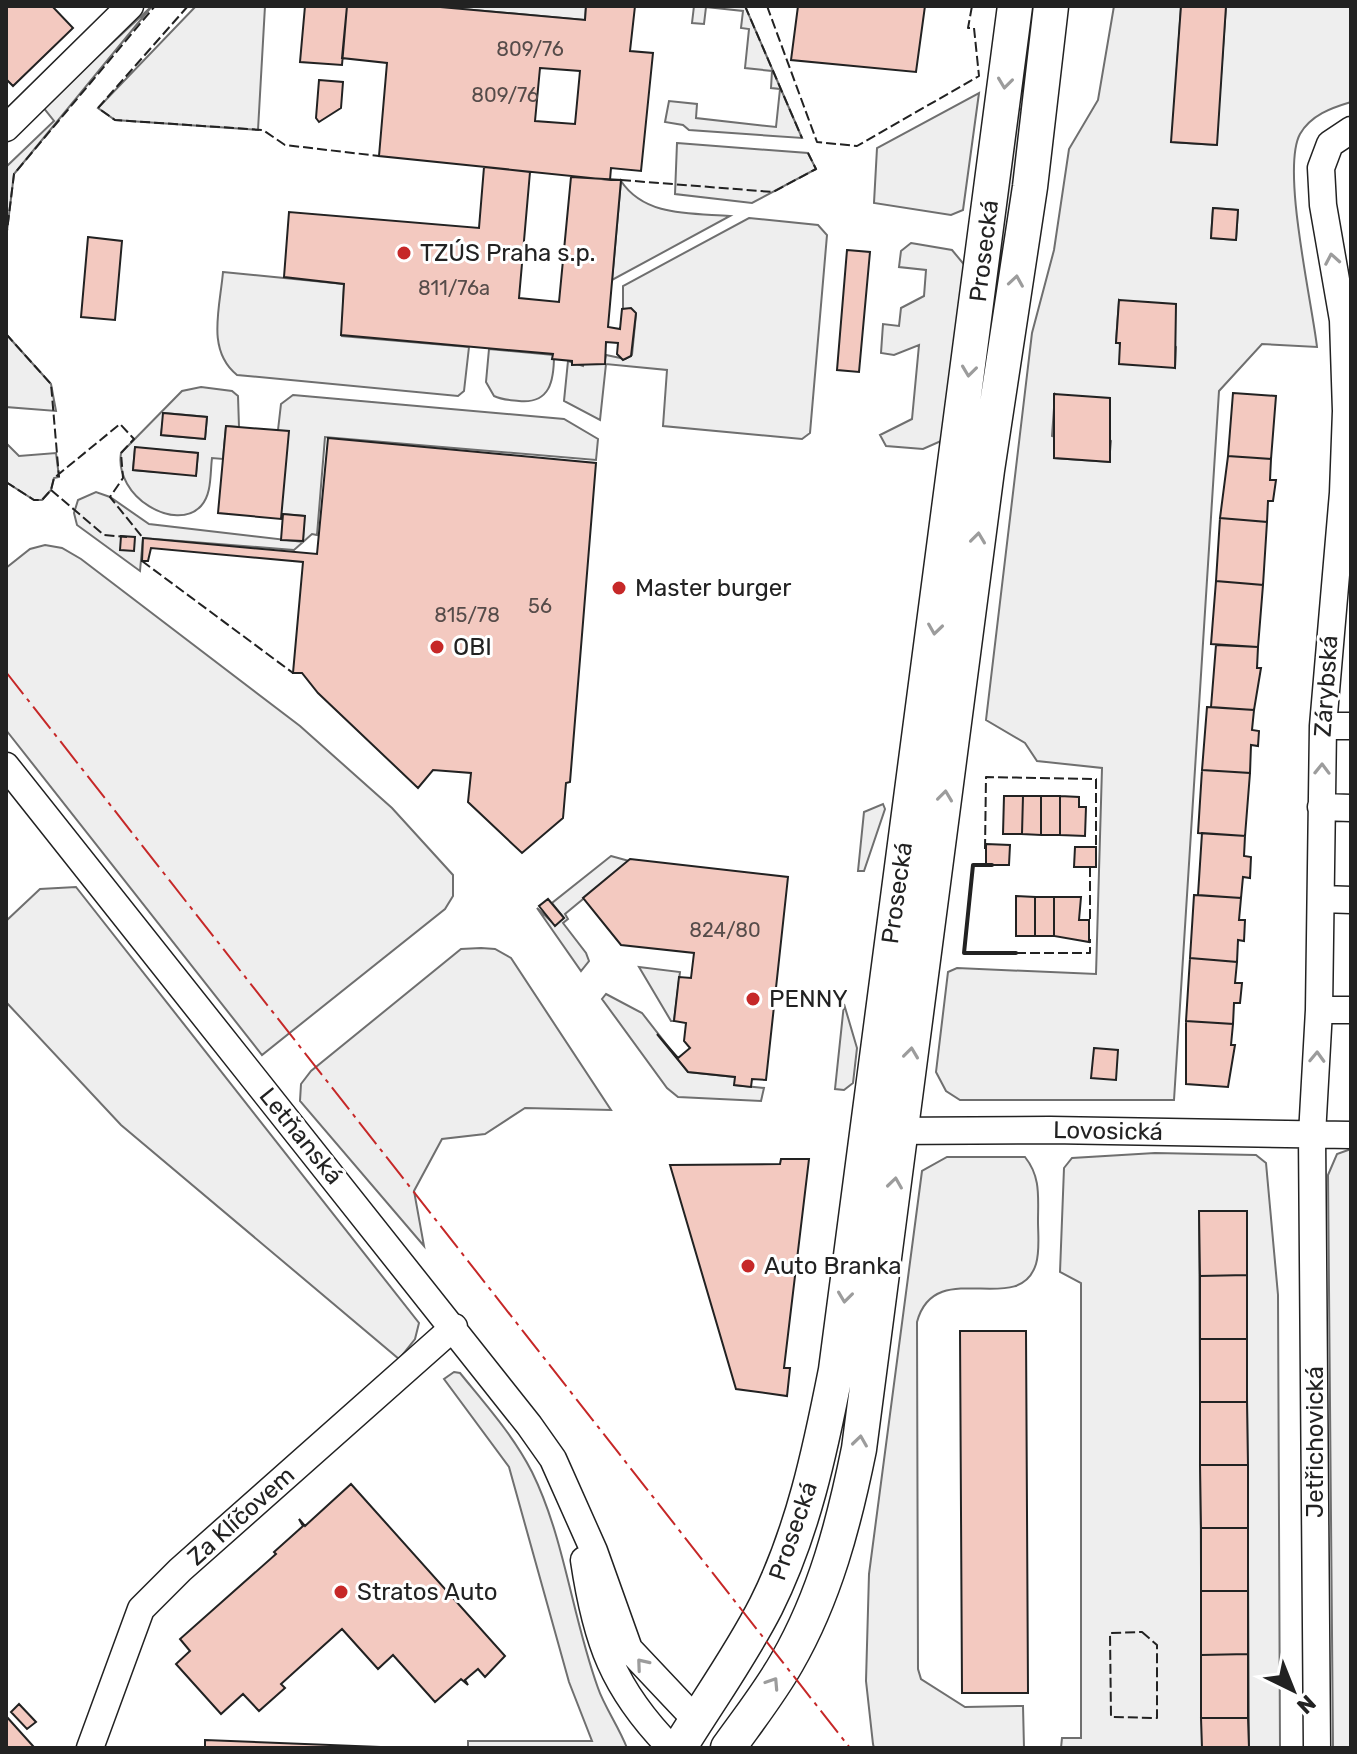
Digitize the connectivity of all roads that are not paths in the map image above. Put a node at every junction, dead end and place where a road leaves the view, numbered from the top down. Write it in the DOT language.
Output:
graph roads {
  1 [pos="130,6"];
  2 [pos="1015,6"];
  3 [pos="1051,6"];
  4 [pos="6,128"];
  5 [pos="1340,137"];
  6 [pos="1347,320"];
  7 [pos="1348,411"];
  8 [pos="1347,493"];
  9 [pos="1342,590"];
  10 [pos="1340,630"];
  11 [pos="1323,726"];
  12 [pos="1351,726"];
  13 [pos="6,766"];
  14 [pos="1321,807"];
  15 [pos="1351,808"];
  16 [pos="1321,899"];
  17 [pos="1351,900"];
  18 [pos="1319,1010"];
  19 [pos="1351,1010"];
  20 [pos="902,1131"];
  21 [pos="865,1132"];
  22 [pos="1312,1135"];
  23 [pos="1351,1135"];
  24 [pos="454,1327"];
  25 [pos="579,1517"];
  26 [pos="688,1734"];
  27 [pos="90,1748"];
  28 [pos="671,1748"];
  29 [pos="729,1748"];
  30 [pos="1317,1748"];
  1 -- 4 [label="street"];
  2 -- 21 [label="main road, Prosecká, one-way"];
  20 -- 3 [label="main road, Prosecká, one-way"];
  6 -- 5 [label="street, Zárybská, one-way"];
  6 -- 7 [label="street, Zárybská"];
  7 -- 8 [label="street, Zárybská"];
  8 -- 9 [label="street, Zárybská"];
  9 -- 10 [label="street, Zárybská"];
  10 -- 11 [label="street, Zárybská"];
  11 -- 12 [label="street"];
  14 -- 11 [label="street, Zárybská, one-way"];
  13 -- 24 [label="street, Letňanská"];
  14 -- 15 [label="street"];
  14 -- 16 [label="street, Zárybská"];
  16 -- 17 [label="street"];
  16 -- 18 [label="street, Zárybská"];
  18 -- 19 [label="street"];
  22 -- 18 [label="street, Zárybská, one-way"];
  20 -- 21 [label="street, Lovosická"];
  20 -- 22 [label="street, Lovosická"];
  29 -- 20 [label="main road, Prosecká, one-way"];
  21 -- 26 [label="main road, Prosecká, one-way"];
  22 -- 23 [label="street, Lovosická"];
  22 -- 30 [label="street, Jetřichovická"];
  24 -- 25 [label="street, Letňanská"];
  24 -- 27 [label="street, Za Klíčovem"];
  26 -- 25 [label="street, Letňanská, one-way"];
  25 -- 28 [label="street, Letňanská"];
  26 -- 29 [label="main road"];
}
